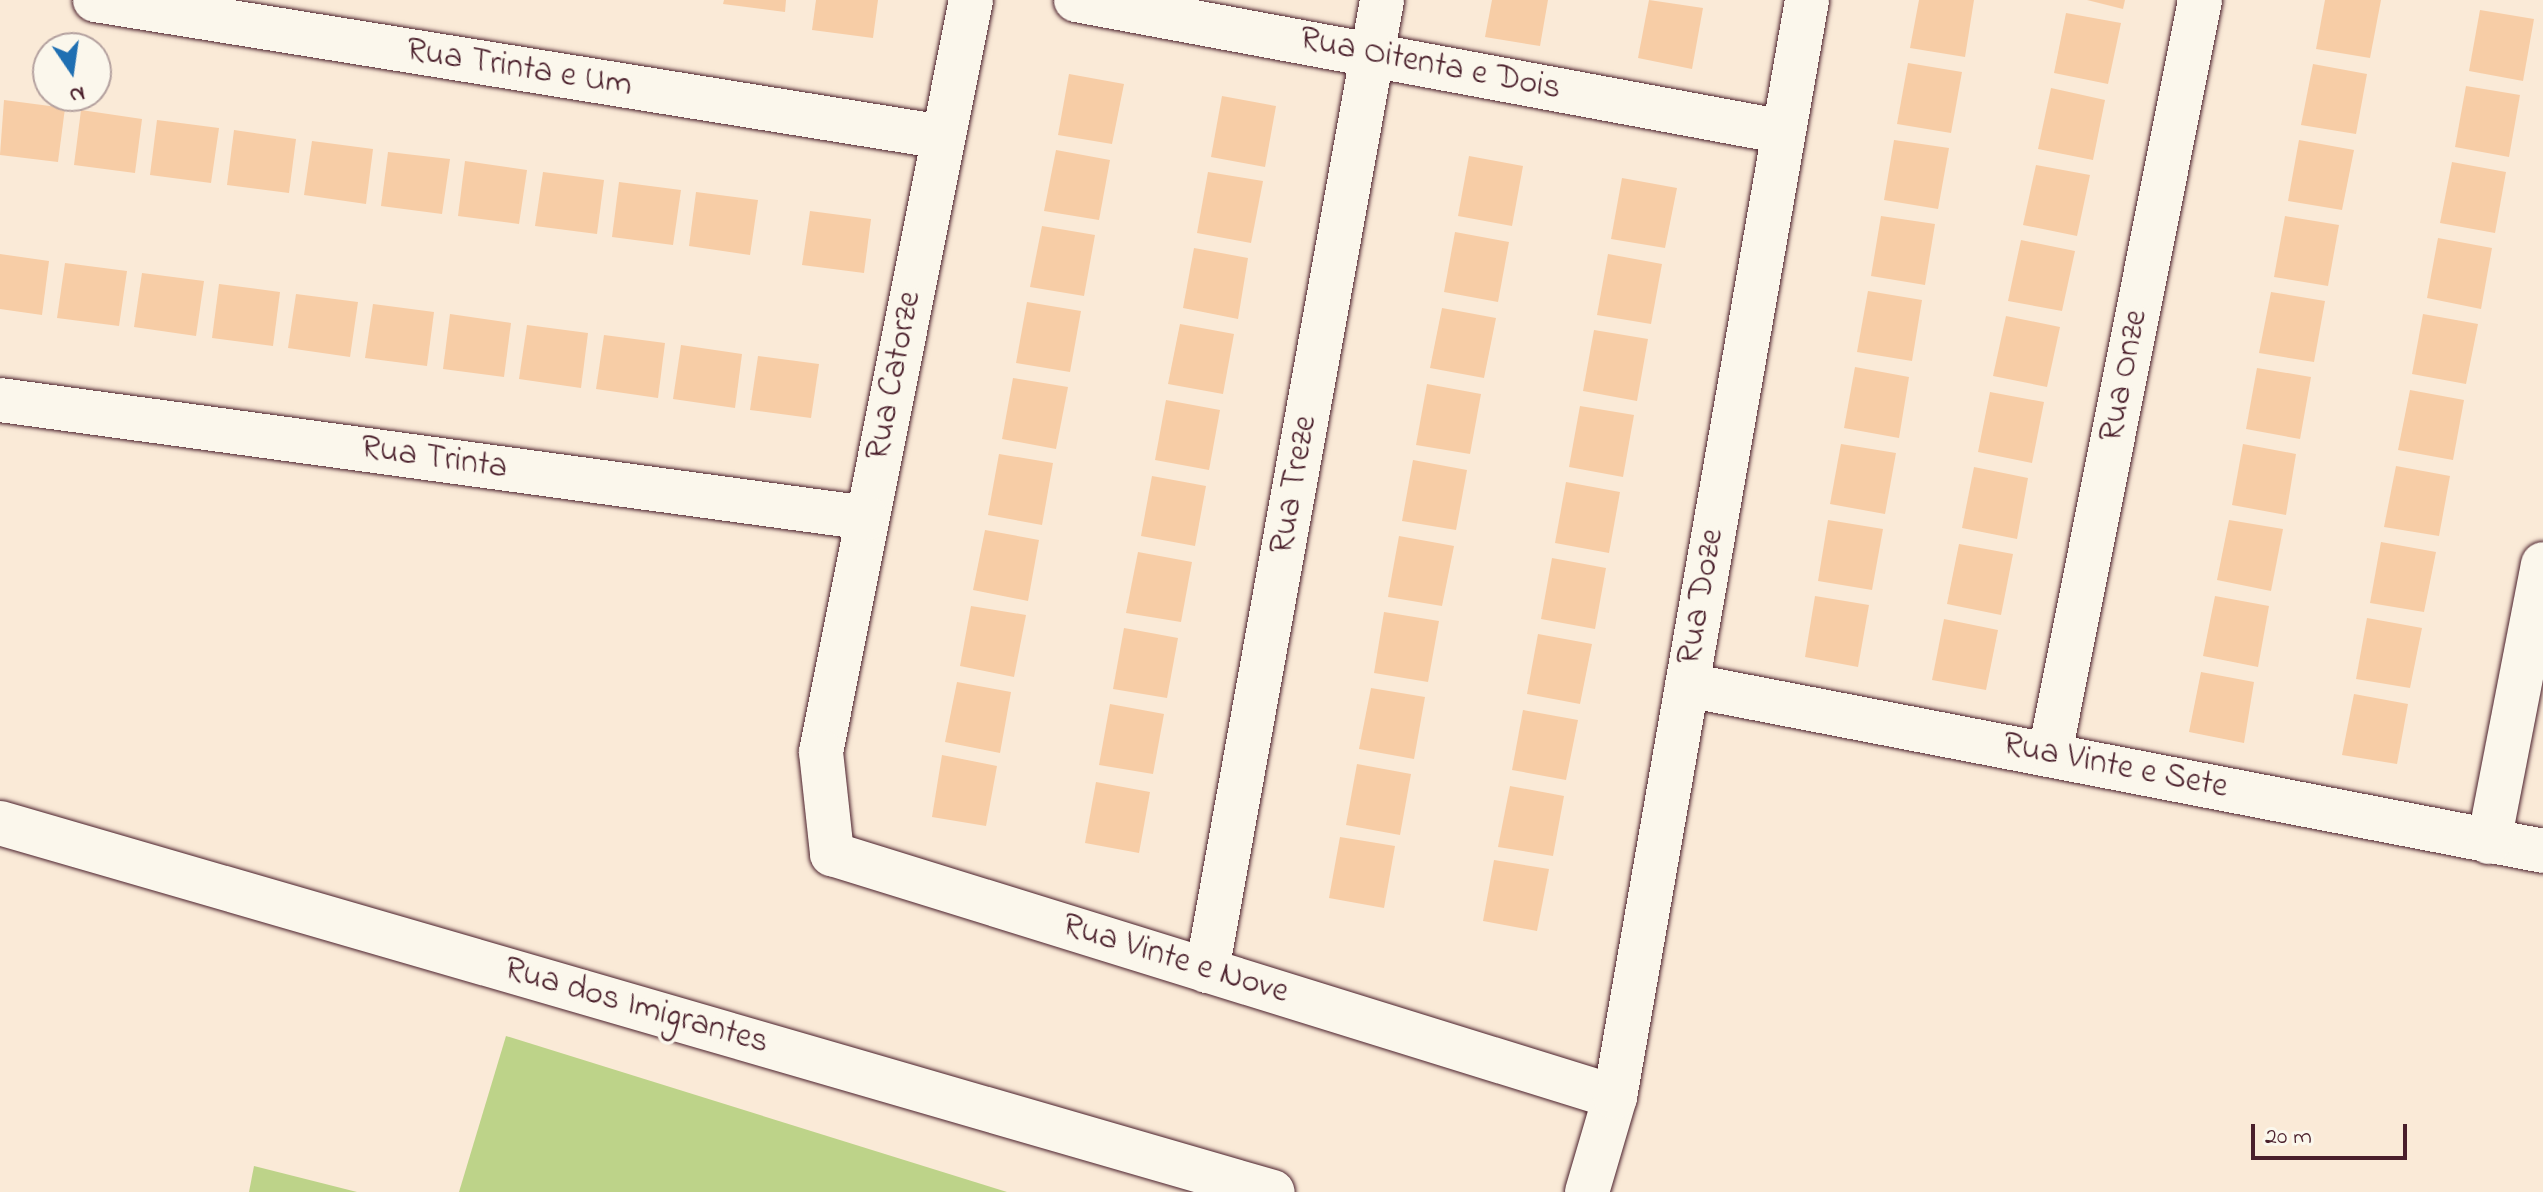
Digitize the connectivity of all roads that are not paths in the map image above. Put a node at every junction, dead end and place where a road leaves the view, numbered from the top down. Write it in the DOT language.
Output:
graph roads {
  1 [pos="95,0"];
  2 [pos="971,0"];
  3 [pos="1076,0"];
  4 [pos="1382,0"];
  5 [pos="1807,0"];
  6 [pos="2200,0"];
  7 [pos="1373,54"];
  8 [pos="1784,132"];
  9 [pos="943,137"];
  10 [pos="0,400"];
  11 [pos="867,518"];
  12 [pos="2543,564"];
  13 [pos="1687,685"];
  14 [pos="821,752"];
  15 [pos="2050,753"];
  16 [pos="0,823"];
  17 [pos="2489,842"];
  18 [pos="2543,851"];
  19 [pos="1207,971"];
  20 [pos="1615,1097"];
  21 [pos="1273,1192"];
  22 [pos="1587,1192"];
  1 -- 9 [label="street, Rua Trinta e Um"];
  2 -- 9 [label="street, Rua Catorze"];
  3 -- 7 [label="street, Rua Oitenta e Dois"];
  4 -- 7 [label="street, Rua Treze"];
  5 -- 8 [label="street, Rua Doze"];
  6 -- 15 [label="street, Rua Onze"];
  7 -- 8 [label="street, Rua Oitenta e Dois"];
  7 -- 19 [label="street, Rua Treze"];
  8 -- 13 [label="street, Rua Doze"];
  9 -- 11 [label="street, Rua Catorze"];
  10 -- 11 [label="street, Rua Trinta"];
  11 -- 14 [label="street, Rua Catorze"];
  12 -- 17 [label="street"];
  13 -- 15 [label="street, Rua Vinte e Sete"];
  13 -- 20 [label="street, Rua Doze"];
  14 -- 19 [label="street, Rua Vinte e Nove"];
  15 -- 17 [label="street, Rua Vinte e Sete"];
  16 -- 21 [label="street, Rua dos Imigrantes"];
  17 -- 18 [label="street, Rua Vinte e Sete"];
  19 -- 20 [label="street, Rua Vinte e Nove"];
  20 -- 22 [label="street, Rua Doze"];
}
